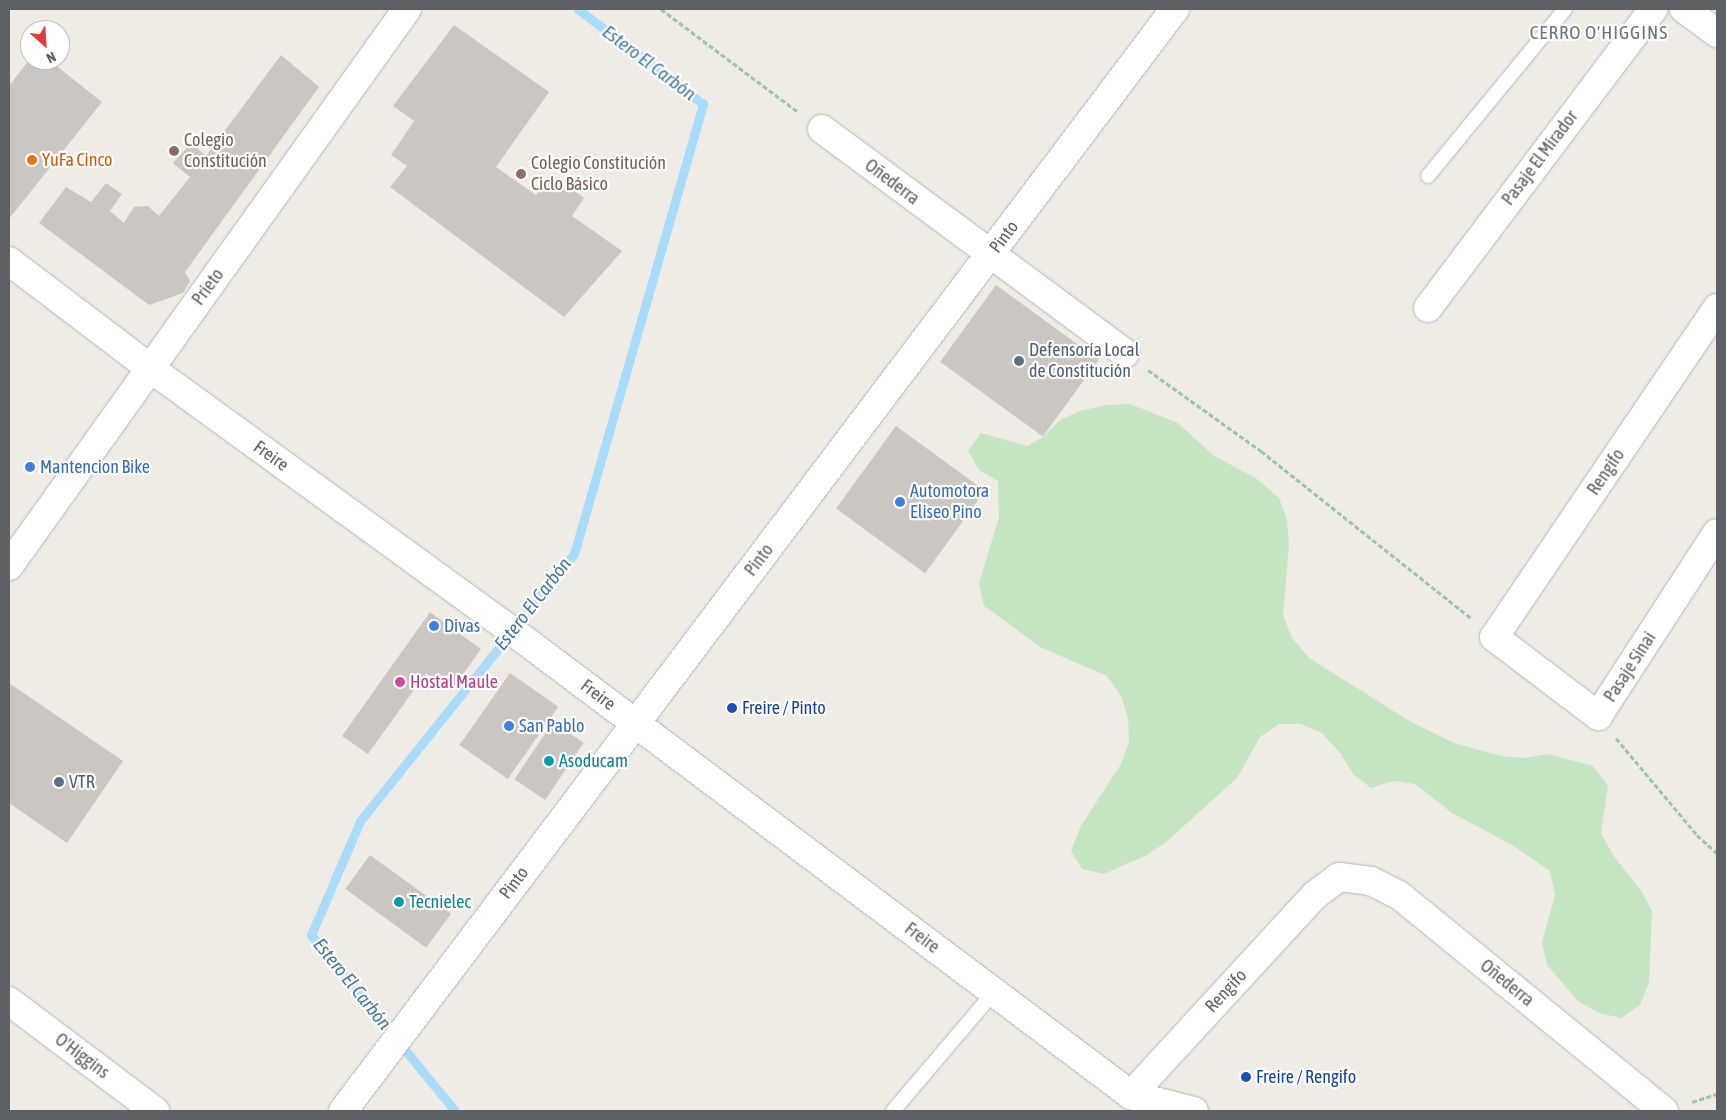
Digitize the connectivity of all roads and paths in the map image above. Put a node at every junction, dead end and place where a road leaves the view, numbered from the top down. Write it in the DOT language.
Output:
graph roads {
  1 [pos="407,9"];
  2 [pos="661,9"];
  3 [pos="1175,9"];
  4 [pos="1566,9"];
  5 [pos="1653,9"];
  6 [pos="1684,9"];
  7 [pos="1717,33"];
  8 [pos="822,129"];
  9 [pos="1428,176"];
  10 [pos="990,256"];
  11 [pos="9,261"];
  12 [pos="1428,308"];
  13 [pos="1717,308"];
  14 [pos="1126,354"];
  15 [pos="150,368"];
  16 [pos="1717,533"];
  17 [pos="9,566"];
  18 [pos="1494,637"];
  19 [pos="1598,716"];
  20 [pos="635,723"];
  21 [pos="1717,853"];
  22 [pos="1339,876"];
  23 [pos="994,992"];
  24 [pos="9,1001"];
  25 [pos="1125,1103"];
  26 [pos="154,1111"];
  27 [pos="343,1111"];
  28 [pos="893,1111"];
  29 [pos="1194,1111"];
  30 [pos="1664,1111"];
  1 -- 15 [label="street, Prieto"];
  2 -- 8 [label="path"];
  3 -- 10 [label="street, Pinto"];
  4 -- 9 [label="lane"];
  5 -- 12 [label="street, Pasaje El Mirador"];
  6 -- 7 [label="street"];
  8 -- 10 [label="street, Oñederra"];
  10 -- 14 [label="street, Oñederra"];
  10 -- 20 [label="street, Pinto"];
  11 -- 15 [label="street, Freire"];
  13 -- 18 [label="street, Rengifo"];
  14 -- 18 [label="path"];
  15 -- 17 [label="street, Prieto"];
  15 -- 20 [label="street, Freire"];
  16 -- 19 [label="street, Pasaje Sinai"];
  18 -- 19 [label="street, Pasaje Sinai"];
  19 -- 21 [label="path"];
  20 -- 23 [label="street, Freire"];
  20 -- 27 [label="street, Pinto"];
  22 -- 25 [label="street, Rengifo"];
  22 -- 30 [label="street, Oñederra"];
  23 -- 25 [label="street, Freire"];
  23 -- 28 [label="lane"];
  24 -- 26 [label="street, O'Higgins"];
  25 -- 29 [label="street, Freire"];
}
